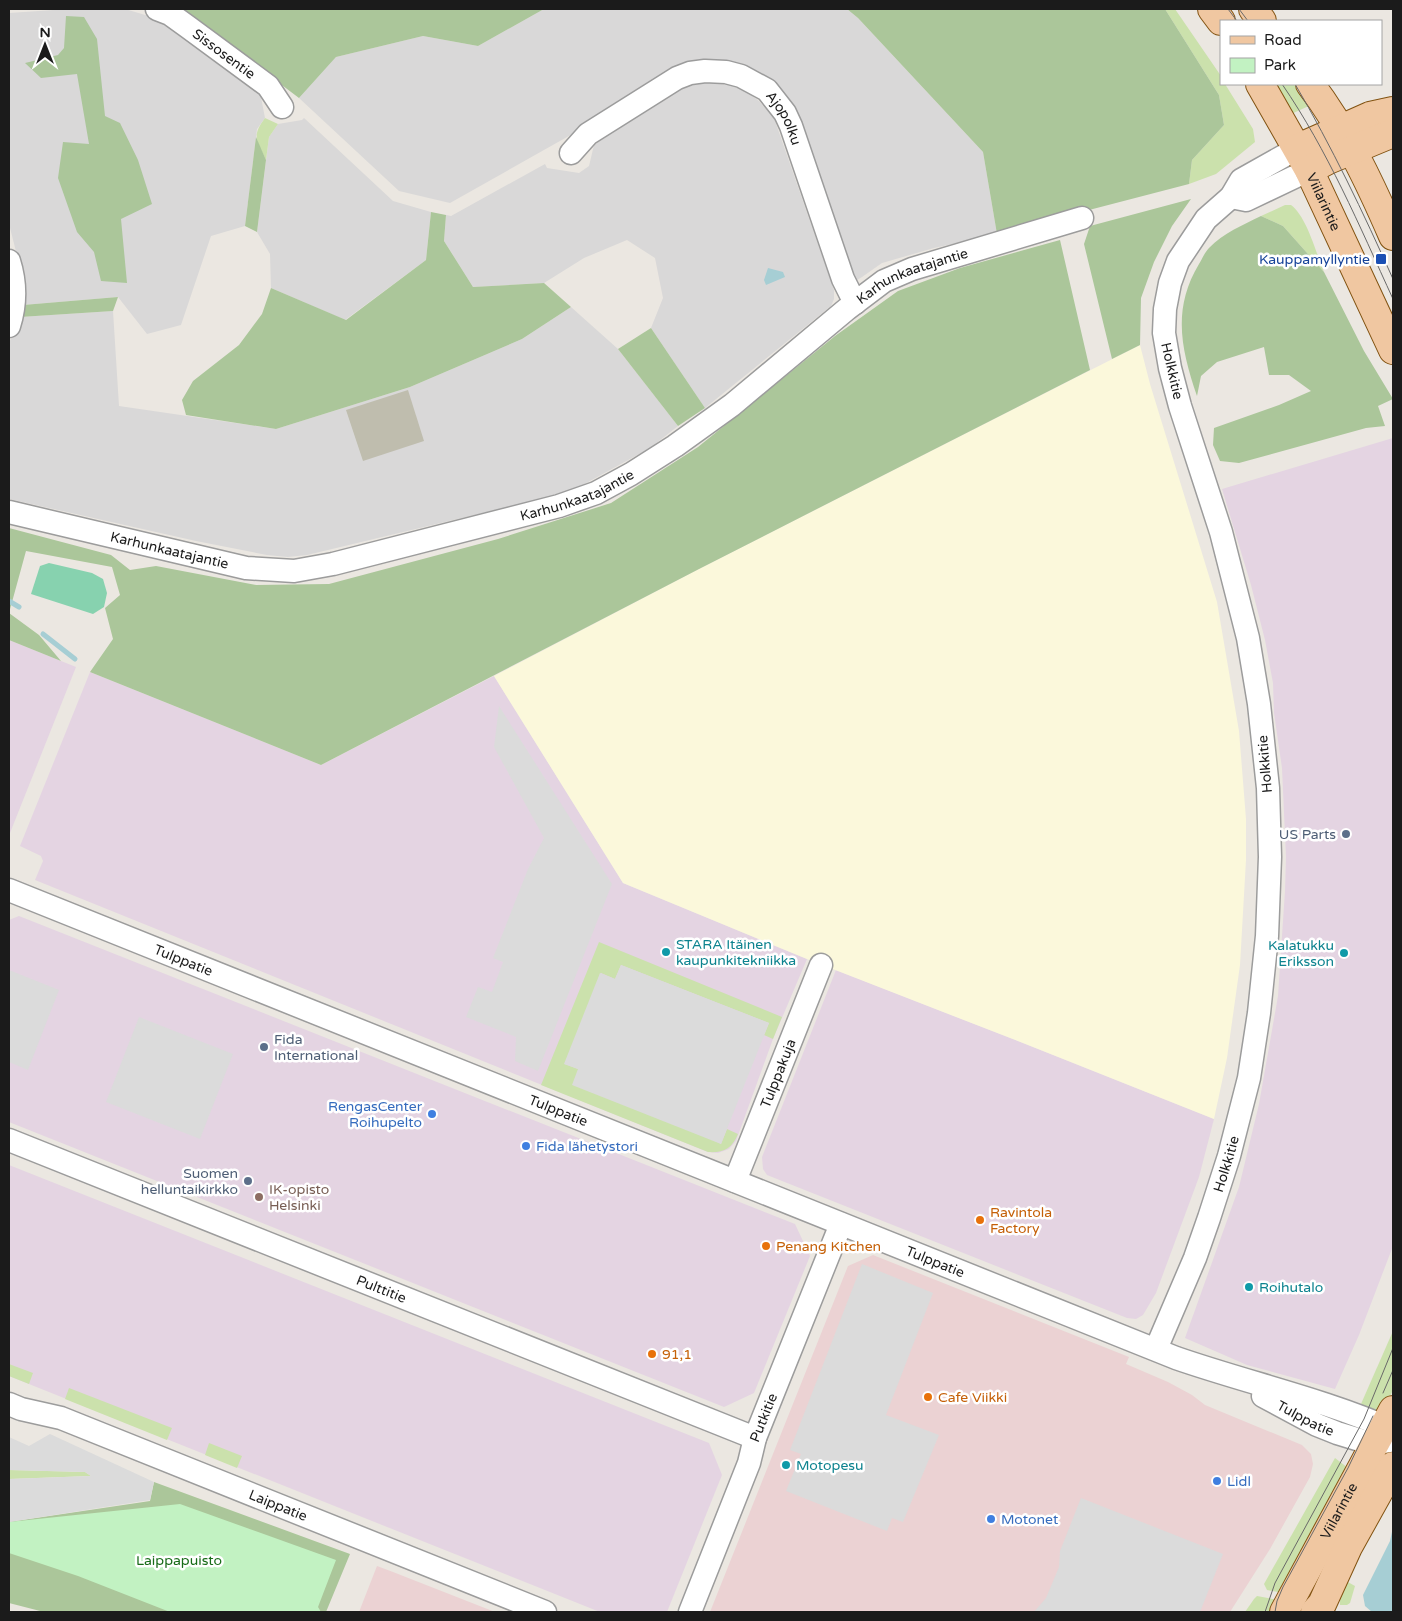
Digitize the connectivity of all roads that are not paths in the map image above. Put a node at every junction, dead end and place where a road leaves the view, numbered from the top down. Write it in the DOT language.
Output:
graph roads {
  1 [pos="157,9"];
  2 [pos="1212,9"];
  3 [pos="1253,9"];
  4 [pos="1220,20"];
  5 [pos="1261,20"];
  6 [pos="1261,85"];
  7 [pos="1311,85"];
  8 [pos="282,107"];
  9 [pos="1393,111"];
  10 [pos="1393,133"];
  11 [pos="1346,140"];
  12 [pos="571,153"];
  13 [pos="1304,159"];
  14 [pos="1082,218"];
  15 [pos="1393,236"];
  16 [pos="9,261"];
  17 [pos="855,303"];
  18 [pos="9,326"];
  19 [pos="1393,350"];
  20 [pos="9,512"];
  21 [pos="9,890"];
  22 [pos="821,964"];
  23 [pos="9,1140"];
  24 [pos="735,1181"];
  25 [pos="841,1224"];
  26 [pos="1156,1349"];
  27 [pos="9,1404"];
  28 [pos="1388,1430"];
  29 [pos="755,1438"];
  30 [pos="1393,1466"];
  31 [pos="545,1612"];
  32 [pos="690,1612"];
  33 [pos="1284,1612"];
  34 [pos="1315,1612"];
  1 -- 8 [label="street, Sissosentie"];
  2 -- 4 [label="main road"];
  3 -- 5 [label="main road"];
  6 -- 13 [label="main road, Viilarintie"];
  7 -- 11 [label="main road"];
  9 -- 11 [label="main road"];
  10 -- 11 [label="main road"];
  11 -- 13 [label="main road"];
  11 -- 15 [label="main road"];
  12 -- 17 [label="street, Ajopolku"];
  13 -- 19 [label="main road, Viilarintie"];
  13 -- 26 [label="street, Holkkitie"];
  14 -- 17 [label="street, Karhunkaatajantie"];
  16 -- 18 [label="street"];
  17 -- 20 [label="street, Karhunkaatajantie"];
  21 -- 24 [label="street, Tulppatie"];
  22 -- 24 [label="street, Tulppakuja"];
  23 -- 29 [label="street, Pulttitie"];
  24 -- 25 [label="street, Tulppatie"];
  25 -- 26 [label="street, Tulppatie"];
  25 -- 29 [label="street, Putkitie"];
  26 -- 28 [label="street, Tulppatie"];
  27 -- 31 [label="street, Laippatie"];
  28 -- 33 [label="main road, Viilarintie"];
  29 -- 32 [label="street, Putkitie"];
  30 -- 34 [label="main road, Viilarintie"];
}
